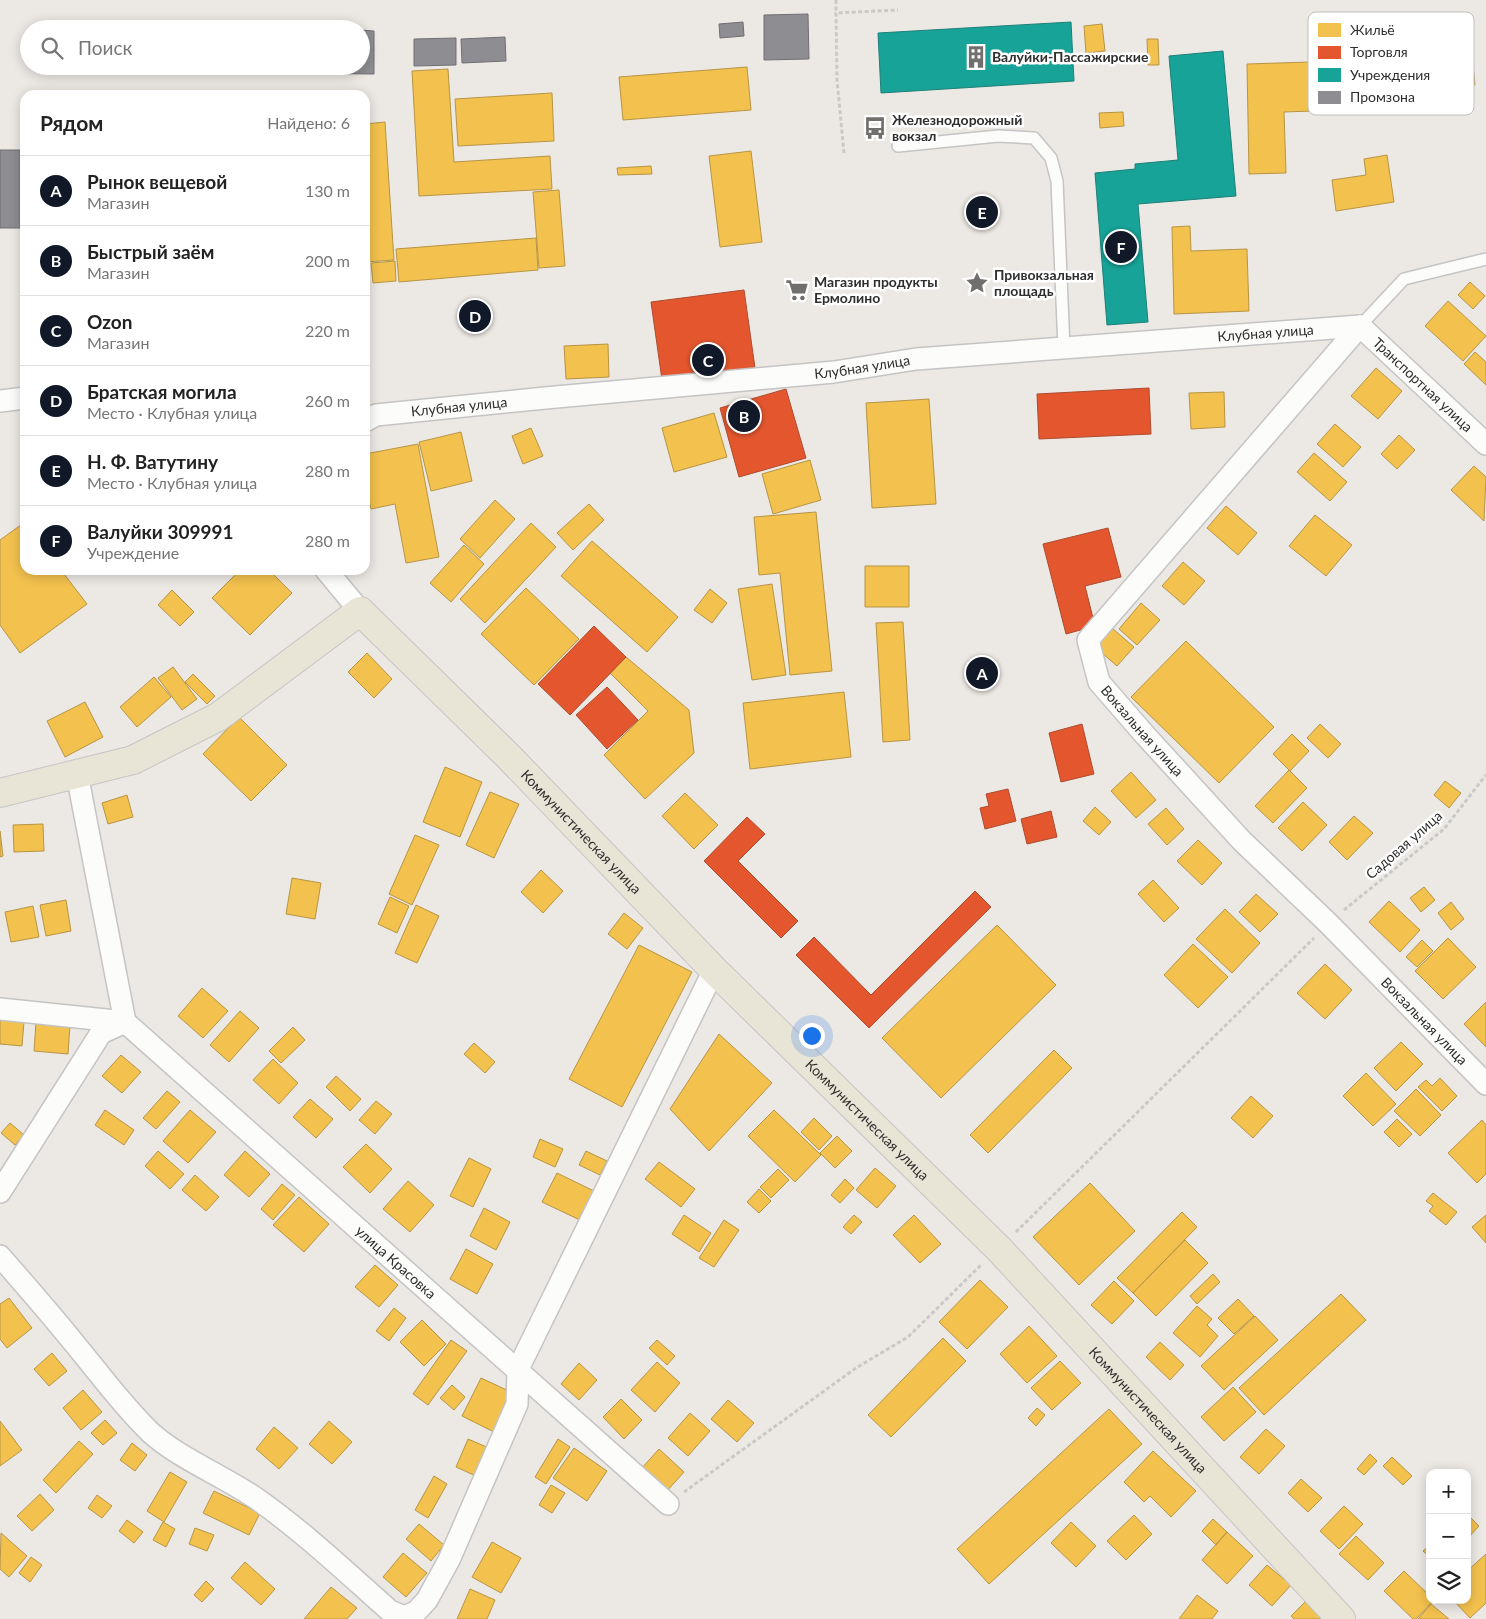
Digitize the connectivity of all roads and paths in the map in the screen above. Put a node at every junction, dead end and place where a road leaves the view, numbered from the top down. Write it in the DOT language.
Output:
graph roads {
  1 [pos="836,0"];
  2 [pos="898,10"];
  3 [pos="836,13"];
  4 [pos="898,146"];
  5 [pos="844,152"];
  6 [pos="1486,259"];
  7 [pos="1360,326"];
  8 [pos="1064,348"];
  9 [pos="20,398"];
  10 [pos="0,400"];
  11 [pos="370,415"];
  12 [pos="1486,444"];
  13 [pos="330,575"];
  14 [pos="360,612"];
  15 [pos="77,774"];
  16 [pos="1486,775"];
  17 [pos="0,793"];
  18 [pos="1328,924"];
  19 [pos="714,970"];
  20 [pos="0,1009"];
  21 [pos="125,1022"];
  22 [pos="1486,1084"];
  23 [pos="0,1192"];
  24 [pos="0,1256"];
  25 [pos="518,1369"];
  26 [pos="668,1504"];
  27 [pos="1341,1619"];
  1 -- 3 [label="path"];
  2 -- 3 [label="path"];
  3 -- 5 [label="path"];
  4 -- 8 [label="lane"];
  6 -- 7 [label="lane"];
  7 -- 8 [label="street, Клубная улица"];
  7 -- 12 [label="street, Транспортная улица"];
  7 -- 18 [label="street, Вокзальная улица"];
  8 -- 11 [label="street, Клубная улица"];
  9 -- 10 [label="street"];
  13 -- 14 [label="street"];
  14 -- 15 [label="main road"];
  14 -- 19 [label="main road, Коммунистическая улица"];
  15 -- 17 [label="main road"];
  15 -- 21 [label="street"];
  16 -- 18 [label="path, Садовая улица"];
  18 -- 22 [label="street, Вокзальная улица"];
  19 -- 25 [label="street"];
  19 -- 27 [label="main road, Коммунистическая улица"];
  20 -- 21 [label="street"];
  21 -- 23 [label="street"];
  21 -- 25 [label="street, улица Красовка"];
  24 -- 25 [label="street"];
  25 -- 26 [label="street, улица Красовка"];
}
